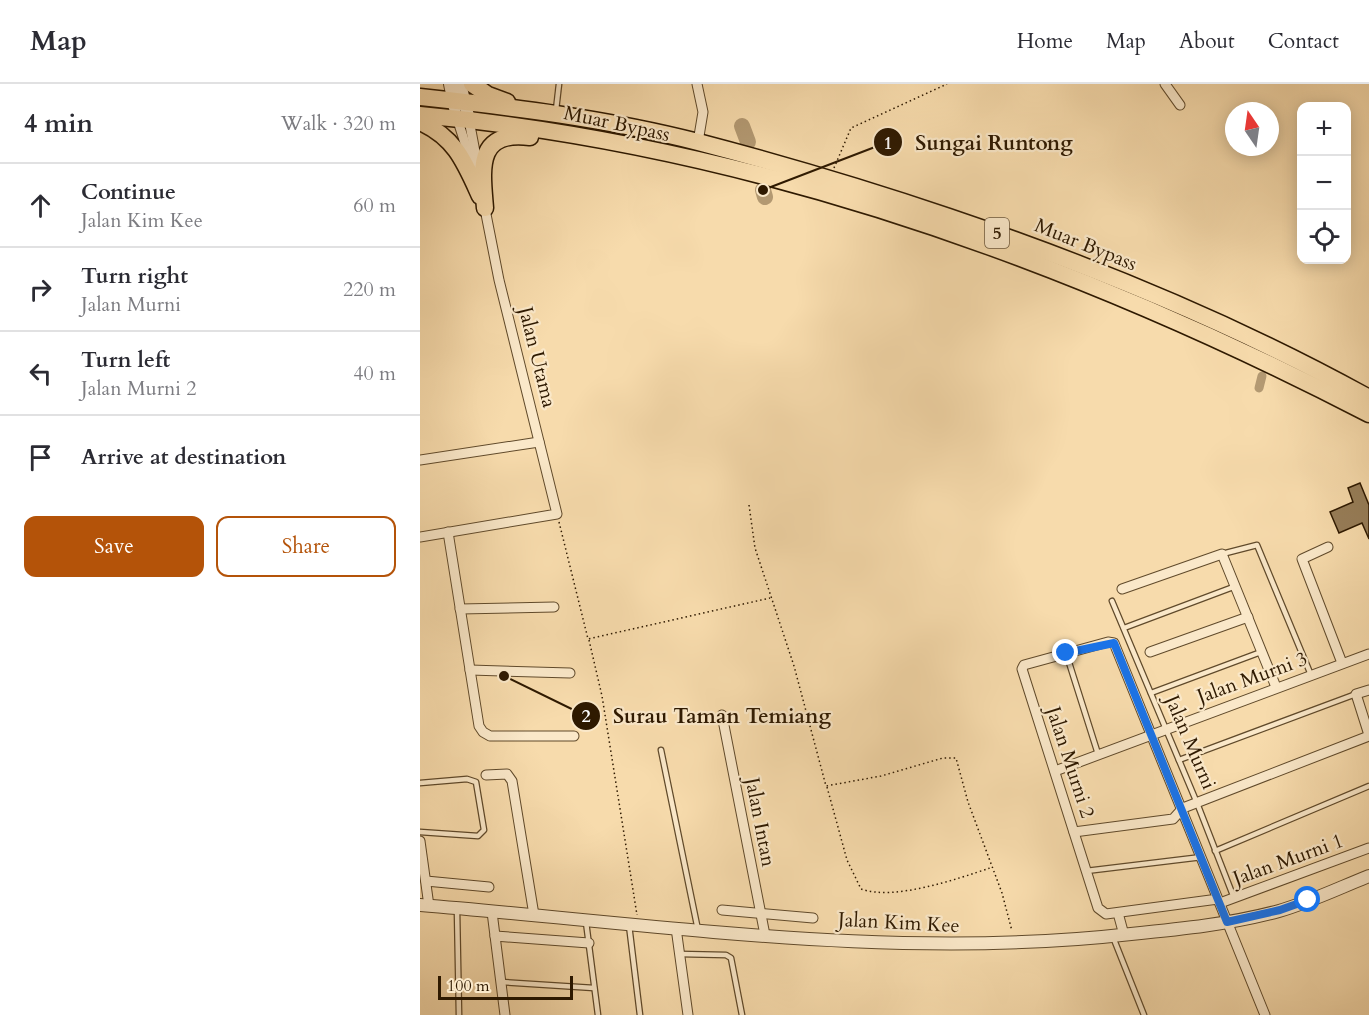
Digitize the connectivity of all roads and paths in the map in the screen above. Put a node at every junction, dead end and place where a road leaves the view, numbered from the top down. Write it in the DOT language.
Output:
graph roads {
  1 [pos="460,84"];
  2 [pos="472,84"];
  3 [pos="559,84"];
  4 [pos="697,84"];
  5 [pos="947,84"];
  6 [pos="1165,84"];
  7 [pos="456,95"];
  8 [pos="420,97"];
  9 [pos="1180,105"];
  10 [pos="555,112"];
  11 [pos="420,115"];
  12 [pos="463,119"];
  13 [pos="420,122"];
  14 [pos="605,123"];
  15 [pos="698,142"];
  16 [pos="653,152"];
  17 [pos="830,180"];
  18 [pos="485,208"];
  19 [pos="1369,398"];
  20 [pos="1369,414"];
  21 [pos="539,442"];
  22 [pos="420,460"];
  23 [pos="749,505"];
  24 [pos="557,514"];
  25 [pos="448,532"];
  26 [pos="420,537"];
  27 [pos="1328,548"];
  28 [pos="1222,554"];
  29 [pos="1236,586"];
  30 [pos="1122,589"];
  31 [pos="771,598"];
  32 [pos="1112,601"];
  33 [pos="555,607"];
  34 [pos="460,609"];
  35 [pos="1248,617"];
  36 [pos="1124,628"];
  37 [pos="588,639"];
  38 [pos="1114,643"];
  39 [pos="1150,652"];
  40 [pos="1262,652"];
  41 [pos="1066,653"];
  42 [pos="1367,654"];
  43 [pos="1342,663"];
  44 [pos="470,670"];
  45 [pos="570,673"];
  46 [pos="1311,675"];
  47 [pos="1276,687"];
  48 [pos="1369,690"];
  49 [pos="1151,693"];
  50 [pos="1356,694"];
  51 [pos="722,715"];
  52 [pos="1166,728"];
  53 [pos="1152,733"];
  54 [pos="574,736"];
  55 [pos="1369,736"];
  56 [pos="661,750"];
  57 [pos="1098,754"];
  58 [pos="1179,760"];
  59 [pos="1055,771"];
  60 [pos="486,775"];
  61 [pos="420,783"];
  62 [pos="826,786"];
  63 [pos="1369,786"];
  64 [pos="1197,803"];
  65 [pos="1183,808"];
  66 [pos="420,832"];
  67 [pos="1074,832"];
  68 [pos="420,841"];
  69 [pos="1369,848"];
  70 [pos="1215,851"];
  71 [pos="1202,857"];
  72 [pos="992,868"];
  73 [pos="1085,872"];
  74 [pos="1369,876"];
  75 [pos="424,886"];
  76 [pos="489,887"];
  77 [pos="1234,898"];
  78 [pos="1219,901"];
  79 [pos="424,905"];
  80 [pos="456,908"];
  81 [pos="722,910"];
  82 [pos="492,912"];
  83 [pos="760,912"];
  84 [pos="534,915"];
  85 [pos="1119,916"];
  86 [pos="813,918"];
  87 [pos="586,920"];
  88 [pos="1227,922"];
  89 [pos="634,925"];
  90 [pos="676,928"];
  91 [pos="698,930"];
  92 [pos="765,935"];
  93 [pos="495,936"];
  94 [pos="1119,936"];
  95 [pos="589,943"];
  96 [pos="1014,944"];
  97 [pos="680,954"];
  98 [pos="501,981"];
  99 [pos="594,988"];
  100 [pos="459,1015"];
  101 [pos="505,1015"];
  102 [pos="598,1015"];
  103 [pos="640,1015"];
  104 [pos="688,1015"];
  105 [pos="742,1015"];
  106 [pos="1144,1015"];
  107 [pos="1265,1015"];
  1 -- 7 [label="street, Jalan Utama"];
  2 -- 10 [label="highway"];
  3 -- 10 [label="lane"];
  4 -- 15 [label="street"];
  5 -- 17 [label="path"];
  6 -- 9 [label="street"];
  7 -- 8 [label="highway, Muar Bypass / 5"];
  7 -- 12 [label="street, Jalan Utama"];
  7 -- 14 [label="highway, Muar Bypass / 5"];
  10 -- 14 [label="highway"];
  11 -- 12 [label="highway, Muar Bypass / 5"];
  12 -- 16 [label="highway, Muar Bypass / 5"];
  12 -- 18 [label="street, Jalan Utama"];
  13 -- 18 [label="highway"];
  14 -- 15 [label="highway, Muar Bypass / 5"];
  15 -- 17 [label="highway, Muar Bypass / 5"];
  16 -- 18 [label="highway"];
  16 -- 20 [label="highway, Muar Bypass / 5"];
  17 -- 19 [label="highway, Muar Bypass / 5"];
  18 -- 21 [label="street, Jalan Utama"];
  21 -- 22 [label="street"];
  21 -- 24 [label="street, Jalan Utama"];
  23 -- 31 [label="path"];
  24 -- 25 [label="street"];
  24 -- 37 [label="path"];
  25 -- 26 [label="street"];
  25 -- 34 [label="street"];
  27 -- 43 [label="street"];
  28 -- 29 [label="street"];
  28 -- 30 [label="street"];
  28 -- 46 [label="lane"];
  29 -- 35 [label="street"];
  29 -- 36 [label="lane"];
  31 -- 37 [label="path"];
  31 -- 62 [label="path"];
  32 -- 36 [label="lane, Jalan Murni"];
  33 -- 34 [label="street"];
  34 -- 44 [label="street"];
  35 -- 39 [label="street"];
  35 -- 40 [label="street"];
  36 -- 49 [label="lane, Jalan Murni"];
  37 -- 89 [label="path"];
  38 -- 41 [label="street, Jalan Murni 2"];
  38 -- 53 [label="street, Jalan Murni"];
  40 -- 47 [label="street"];
  40 -- 49 [label="lane"];
  41 -- 57 [label="lane"];
  41 -- 59 [label="street, Jalan Murni 2"];
  42 -- 43 [label="street, Jalan Murni 3"];
  43 -- 46 [label="street, Jalan Murni 3"];
  44 -- 45 [label="street"];
  44 -- 54 [label="street"];
  46 -- 47 [label="street, Jalan Murni 3"];
  47 -- 52 [label="street, Jalan Murni 3"];
  48 -- 50 [label="street"];
  49 -- 52 [label="lane, Jalan Murni"];
  50 -- 55 [label="street"];
  50 -- 58 [label="lane"];
  51 -- 83 [label="street, Jalan Intan"];
  52 -- 53 [label="street, Jalan Murni 3"];
  52 -- 58 [label="lane, Jalan Murni"];
  53 -- 57 [label="street, Jalan Murni 3"];
  53 -- 65 [label="street, Jalan Murni"];
  55 -- 64 [label="street, Jalan Murni 2"];
  56 -- 91 [label="lane"];
  57 -- 59 [label="street, Jalan Murni 3"];
  58 -- 64 [label="lane, Jalan Murni"];
  59 -- 67 [label="street, Jalan Murni 2"];
  60 -- 84 [label="street"];
  61 -- 66 [label="lane"];
  62 -- 72 [label="path"];
  62 -- 72 [label="path"];
  63 -- 70 [label="lane"];
  64 -- 65 [label="street, Jalan Murni 2"];
  64 -- 70 [label="lane, Jalan Murni"];
  65 -- 67 [label="street, Jalan Murni 2"];
  65 -- 71 [label="street, Jalan Murni"];
  67 -- 73 [label="street"];
  68 -- 75 [label="street"];
  69 -- 77 [label="street, Jalan Murni 1"];
  70 -- 77 [label="lane, Jalan Murni"];
  71 -- 73 [label="lane"];
  71 -- 78 [label="street, Jalan Murni"];
  72 -- 96 [label="path"];
  73 -- 85 [label="street"];
  74 -- 88 [label="street, Jalan Kim Kee"];
  75 -- 76 [label="street"];
  75 -- 79 [label="street"];
  77 -- 78 [label="street, Jalan Murni 1"];
  78 -- 85 [label="street, Jalan Murni 1"];
  78 -- 88 [label="street, Jalan Murni"];
  79 -- 80 [label="street, Jalan Kim Kee"];
  80 -- 82 [label="street, Jalan Kim Kee"];
  80 -- 100 [label="lane"];
  81 -- 83 [label="street"];
  82 -- 84 [label="street, Jalan Kim Kee"];
  82 -- 93 [label="street"];
  83 -- 86 [label="street"];
  83 -- 92 [label="street, Jalan Intan"];
  84 -- 87 [label="street, Jalan Kim Kee"];
  85 -- 94 [label="street"];
  87 -- 89 [label="street, Jalan Kim Kee"];
  87 -- 95 [label="lane"];
  88 -- 94 [label="street, Jalan Kim Kee"];
  88 -- 107 [label="street, Jalan Murni"];
  89 -- 90 [label="street, Jalan Kim Kee"];
  89 -- 103 [label="lane"];
  90 -- 91 [label="street, Jalan Kim Kee"];
  90 -- 97 [label="street"];
  91 -- 92 [label="street, Jalan Kim Kee"];
  92 -- 96 [label="street, Jalan Kim Kee"];
  93 -- 95 [label="street"];
  93 -- 98 [label="street"];
  94 -- 96 [label="street, Jalan Kim Kee"];
  94 -- 106 [label="lane"];
  95 -- 99 [label="lane"];
  97 -- 104 [label="street"];
  97 -- 105 [label="lane"];
  98 -- 99 [label="lane"];
  98 -- 101 [label="street"];
  99 -- 102 [label="lane"];
}
